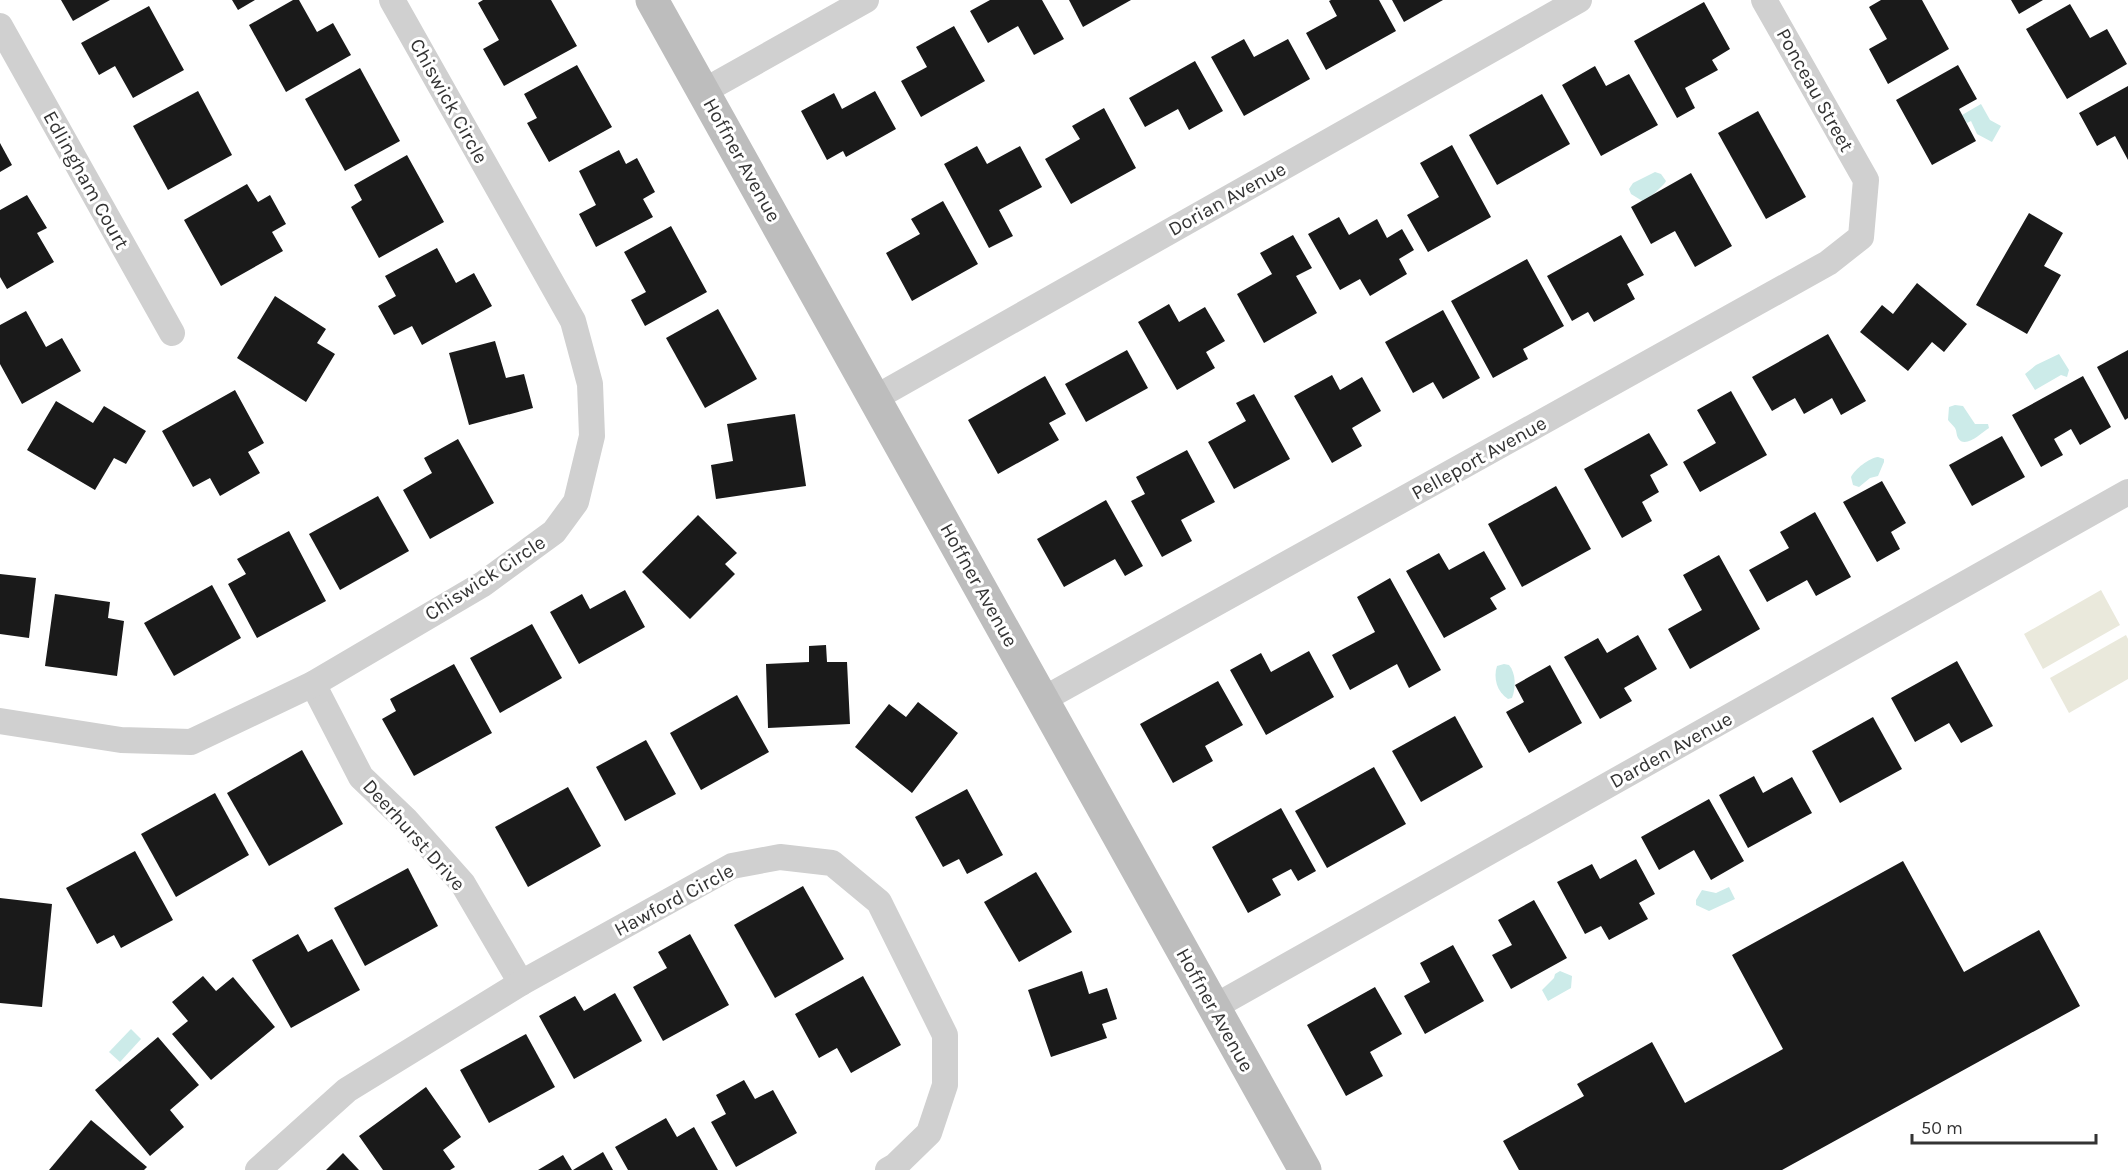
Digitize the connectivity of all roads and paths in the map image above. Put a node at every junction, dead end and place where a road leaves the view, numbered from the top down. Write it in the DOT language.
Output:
graph roads {
  1 [pos="392,0"];
  2 [pos="652,0"];
  3 [pos="866,0"];
  4 [pos="1579,0"];
  5 [pos="1764,0"];
  6 [pos="0,26"];
  7 [pos="704,92"];
  8 [pos="1866,180"];
  9 [pos="172,333"];
  10 [pos="875,398"];
  11 [pos="2128,492"];
  12 [pos="313,684"];
  13 [pos="1042,700"];
  14 [pos="0,720"];
  15 [pos="521,983"];
  16 [pos="1214,1007"];
  17 [pos="258,1170"];
  18 [pos="888,1170"];
  19 [pos="1305,1170"];
  1 -- 12 [label="street, Chiswick Circle"];
  2 -- 7 [label="main road, Hoffner Avenue"];
  3 -- 7 [label="street"];
  4 -- 10 [label="street, Dorian Avenue"];
  5 -- 8 [label="street, Ponceau Street"];
  6 -- 9 [label="street, Edlingham Court"];
  7 -- 10 [label="main road, Hoffner Avenue"];
  8 -- 13 [label="street, Pelleport Avenue"];
  10 -- 13 [label="main road, Hoffner Avenue"];
  11 -- 16 [label="street, Darden Avenue"];
  12 -- 14 [label="street, Chiswick Circle"];
  12 -- 15 [label="street, Deerhurst Drive"];
  13 -- 16 [label="main road, Hoffner Avenue"];
  15 -- 17 [label="street, Hawford Circle"];
  15 -- 18 [label="street, Hawford Circle"];
  16 -- 19 [label="main road, Hoffner Avenue"];
}
